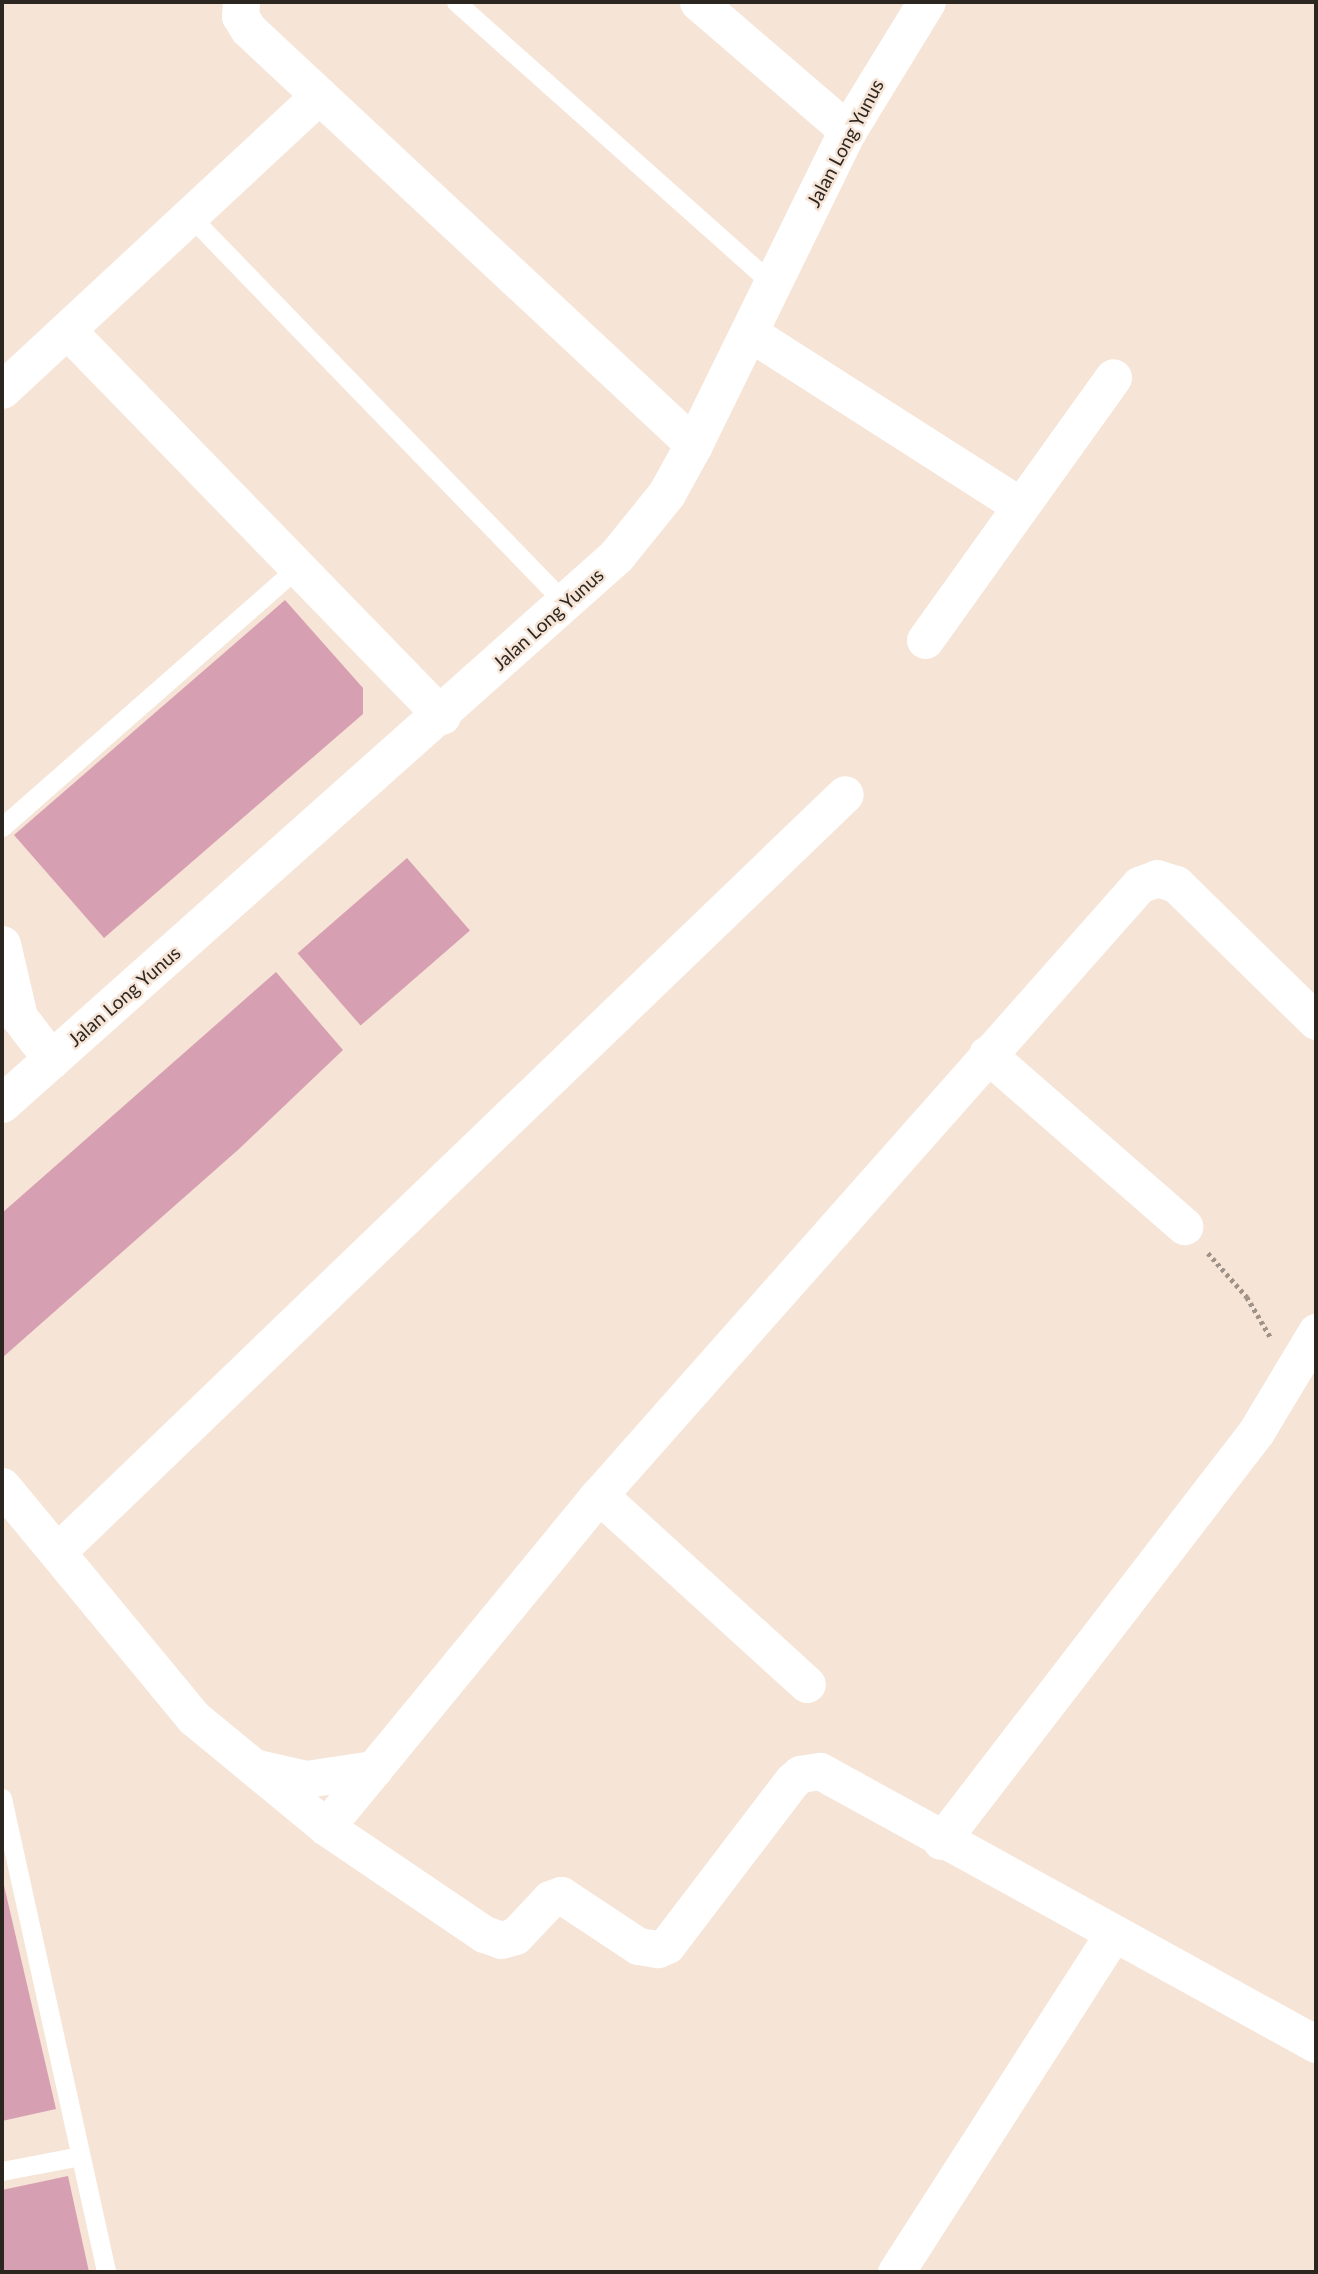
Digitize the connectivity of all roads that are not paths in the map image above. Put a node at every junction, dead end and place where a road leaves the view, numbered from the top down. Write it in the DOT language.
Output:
graph roads {
  1 [pos="241,2"];
  2 [pos="456,2"];
  3 [pos="698,2"];
  4 [pos="927,2"];
  5 [pos="319,95"];
  6 [pos="848,131"];
  7 [pos="190,216"];
  8 [pos="773,284"];
  9 [pos="67,330"];
  10 [pos="750,333"];
  11 [pos="1112,377"];
  12 [pos="2,390"];
  13 [pos="694,445"];
  14 [pos="1020,506"];
  15 [pos="298,567"];
  16 [pos="566,604"];
  17 [pos="925,640"];
  18 [pos="442,716"];
  19 [pos="845,794"];
  20 [pos="2,827"];
  21 [pos="2,944"];
  22 [pos="1316,1021"];
  23 [pos="987,1054"];
  24 [pos="52,1060"];
  25 [pos="2,1104"];
  26 [pos="1184,1226"];
  27 [pos="1316,1332"];
  28 [pos="2,1486"];
  29 [pos="599,1495"];
  30 [pos="57,1552"];
  31 [pos="807,1684"];
  32 [pos="250,1766"];
  33 [pos="373,1769"];
  34 [pos="2,1798"];
  35 [pos="327,1826"];
  36 [pos="941,1842"];
  37 [pos="1113,1934"];
  38 [pos="1316,2044"];
  39 [pos="80,2156"];
  40 [pos="2,2171"];
  41 [pos="106,2272"];
  42 [pos="897,2272"];
  1 -- 5 [label="street"];
  2 -- 8 [label="lane"];
  3 -- 6 [label="street"];
  4 -- 6 [label="main road, Jalan Long Yunus"];
  5 -- 7 [label="street"];
  5 -- 13 [label="street"];
  6 -- 8 [label="main road, Jalan Long Yunus"];
  7 -- 9 [label="street"];
  7 -- 16 [label="lane"];
  8 -- 10 [label="main road, Jalan Long Yunus"];
  9 -- 12 [label="street"];
  9 -- 15 [label="street"];
  10 -- 13 [label="main road, Jalan Long Yunus"];
  10 -- 14 [label="street"];
  11 -- 14 [label="street"];
  13 -- 16 [label="main road, Jalan Long Yunus"];
  14 -- 17 [label="street"];
  15 -- 18 [label="street"];
  15 -- 20 [label="lane"];
  16 -- 18 [label="main road, Jalan Long Yunus"];
  18 -- 24 [label="main road, Jalan Long Yunus"];
  19 -- 30 [label="street"];
  21 -- 24 [label="street"];
  22 -- 23 [label="street"];
  23 -- 26 [label="street"];
  23 -- 29 [label="street"];
  24 -- 25 [label="main road, Jalan Long Yunus"];
  27 -- 36 [label="street"];
  28 -- 30 [label="street"];
  29 -- 31 [label="street"];
  29 -- 33 [label="street"];
  30 -- 32 [label="street"];
  32 -- 33 [label="street"];
  32 -- 35 [label="street"];
  33 -- 35 [label="street"];
  34 -- 39 [label="lane"];
  35 -- 36 [label="street"];
  36 -- 37 [label="street"];
  37 -- 38 [label="street"];
  37 -- 42 [label="street"];
  39 -- 40 [label="lane"];
  39 -- 41 [label="lane"];
}
